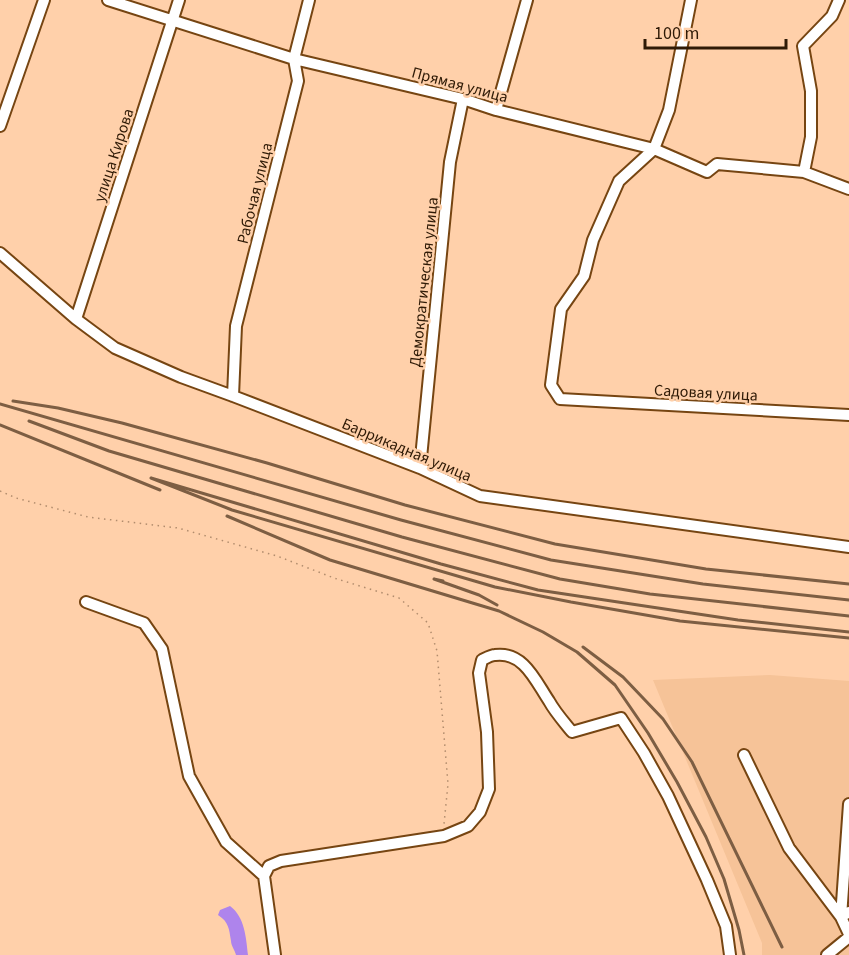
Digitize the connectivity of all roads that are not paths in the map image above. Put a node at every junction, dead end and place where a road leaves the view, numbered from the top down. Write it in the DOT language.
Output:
graph roads {
  1 [pos="44,0"];
  2 [pos="108,0"];
  3 [pos="179,0"];
  4 [pos="309,0"];
  5 [pos="527,0"];
  6 [pos="691,0"];
  7 [pos="839,0"];
  8 [pos="172,21"];
  9 [pos="294,58"];
  10 [pos="463,99"];
  11 [pos="496,110"];
  12 [pos="0,126"];
  13 [pos="654,149"];
  14 [pos="804,172"];
  15 [pos="849,189"];
  16 [pos="0,253"];
  17 [pos="76,319"];
  18 [pos="233,396"];
  19 [pos="849,415"];
  20 [pos="420,468"];
  21 [pos="849,547"];
  22 [pos="86,602"];
  23 [pos="744,755"];
  24 [pos="849,804"];
  25 [pos="264,876"];
  26 [pos="845,914"];
  27 [pos="849,936"];
  28 [pos="275,955"];
  29 [pos="730,955"];
  30 [pos="827,955"];
  1 -- 12 [label="street"];
  2 -- 8 [label="street, Прямая улица"];
  3 -- 8 [label="street, улица Кирова"];
  4 -- 9 [label="street, Рабочая улица"];
  5 -- 11 [label="street"];
  6 -- 13 [label="street"];
  7 -- 14 [label="street"];
  8 -- 9 [label="street, Прямая улица"];
  8 -- 17 [label="street, улица Кирова"];
  9 -- 10 [label="street, Прямая улица"];
  9 -- 18 [label="street, Рабочая улица"];
  10 -- 11 [label="street, Прямая улица"];
  10 -- 20 [label="street, Демократическая улица"];
  11 -- 13 [label="street, Прямая улица"];
  13 -- 14 [label="street, Прямая улица"];
  13 -- 19 [label="street, Садовая улица"];
  14 -- 15 [label="street"];
  16 -- 17 [label="street, Баррикадная улица"];
  17 -- 18 [label="street, Баррикадная улица"];
  18 -- 20 [label="street, Баррикадная улица"];
  20 -- 21 [label="street, Баррикадная улица"];
  22 -- 25 [label="street"];
  23 -- 26 [label="street"];
  24 -- 26 [label="street"];
  25 -- 28 [label="street"];
  25 -- 29 [label="street"];
  26 -- 27 [label="street"];
  27 -- 30 [label="street"];
}
